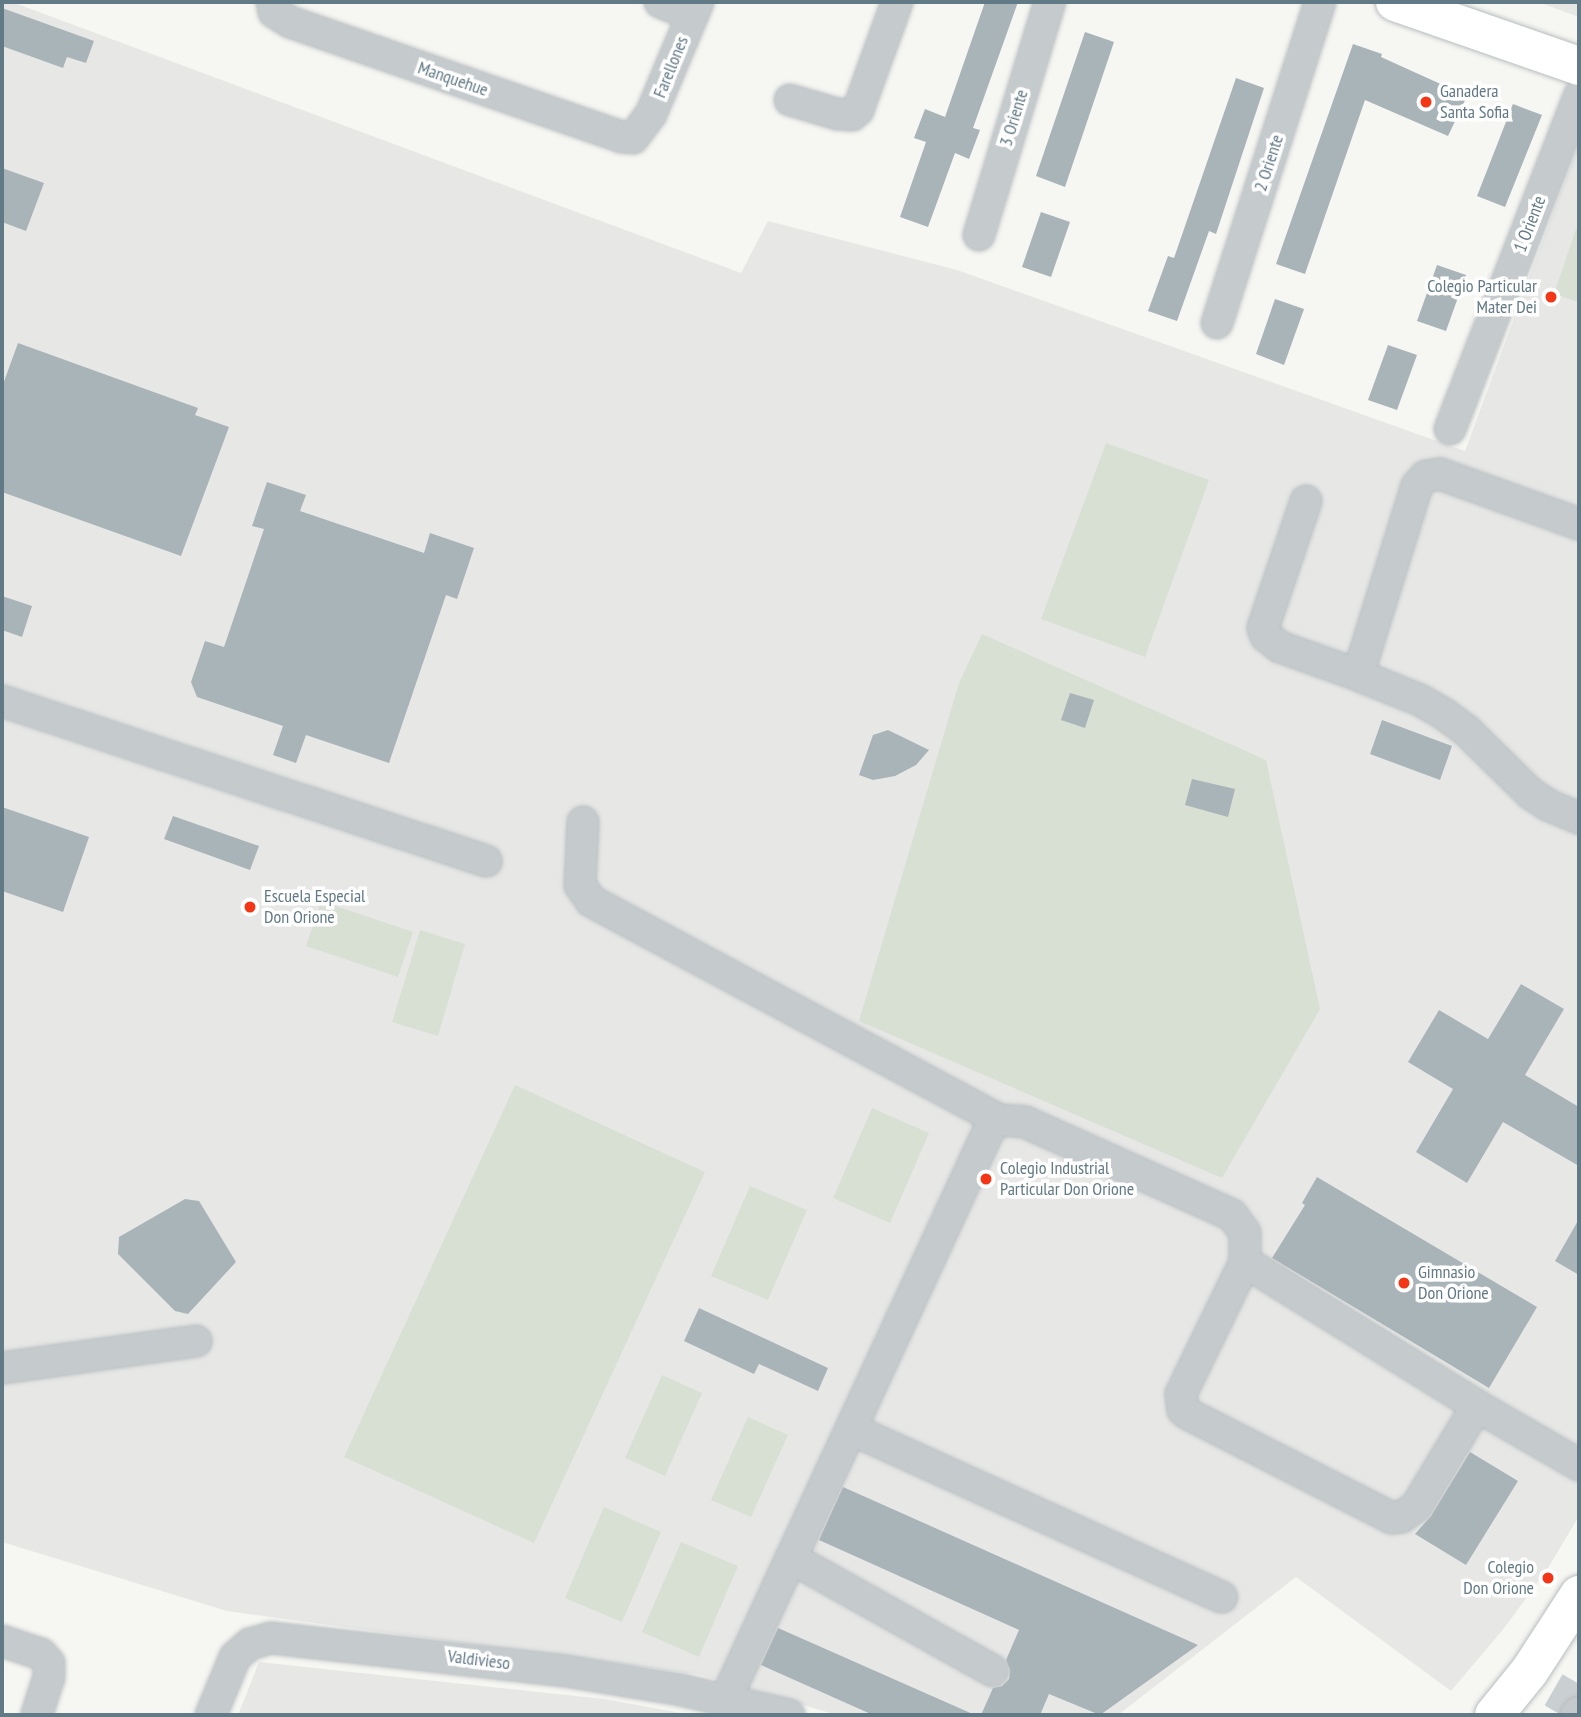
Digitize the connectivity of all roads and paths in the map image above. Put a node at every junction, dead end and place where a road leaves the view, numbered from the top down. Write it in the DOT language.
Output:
graph roads {
  1 [pos="272,2"];
  2 [pos="660,2"];
  3 [pos="897,2"];
  4 [pos="1050,2"];
  5 [pos="1320,2"];
  6 [pos="1395,2"];
  7 [pos="695,8"];
  8 [pos="1579,66"];
  9 [pos="1579,96"];
  10 [pos="790,100"];
  11 [pos="641,131"];
  12 [pos="979,235"];
  13 [pos="1217,323"];
  14 [pos="1450,429"];
  15 [pos="1306,501"];
  16 [pos="1579,524"];
  17 [pos="1358,675"];
  18 [pos="2,701"];
  19 [pos="1579,818"];
  20 [pos="583,822"];
  21 [pos="486,861"];
  22 [pos="999,1120"];
  23 [pos="1245,1262"];
  24 [pos="196,1341"];
  25 [pos="2,1368"];
  26 [pos="1477,1406"];
  27 [pos="850,1429"];
  28 [pos="1579,1465"];
  29 [pos="791,1559"];
  30 [pos="1579,1595"];
  31 [pos="1222,1597"];
  32 [pos="2,1641"];
  33 [pos="993,1671"];
  34 [pos="726,1699"];
  35 [pos="37,1715"];
  36 [pos="211,1715"];
  37 [pos="789,1715"];
  38 [pos="1494,1715"];
  1 -- 11 [label="street, Manquehue"];
  2 -- 7 [label="street"];
  3 -- 10 [label="street"];
  4 -- 12 [label="street, 3 Oriente"];
  5 -- 13 [label="street, 2 Oriente"];
  6 -- 8 [label="main road"];
  7 -- 11 [label="street, Farellones"];
  9 -- 14 [label="street, 1 Oriente"];
  15 -- 17 [label="street"];
  16 -- 17 [label="street"];
  17 -- 19 [label="street"];
  18 -- 21 [label="street"];
  20 -- 22 [label="street"];
  22 -- 23 [label="street"];
  22 -- 27 [label="street"];
  23 -- 26 [label="street"];
  23 -- 26 [label="street"];
  24 -- 25 [label="street"];
  26 -- 28 [label="street"];
  27 -- 29 [label="street"];
  27 -- 31 [label="street"];
  29 -- 33 [label="street"];
  29 -- 34 [label="street"];
  30 -- 38 [label="main road"];
  32 -- 35 [label="street"];
  34 -- 36 [label="street, Valdivieso"];
  34 -- 37 [label="street, Valdivieso"];
}
